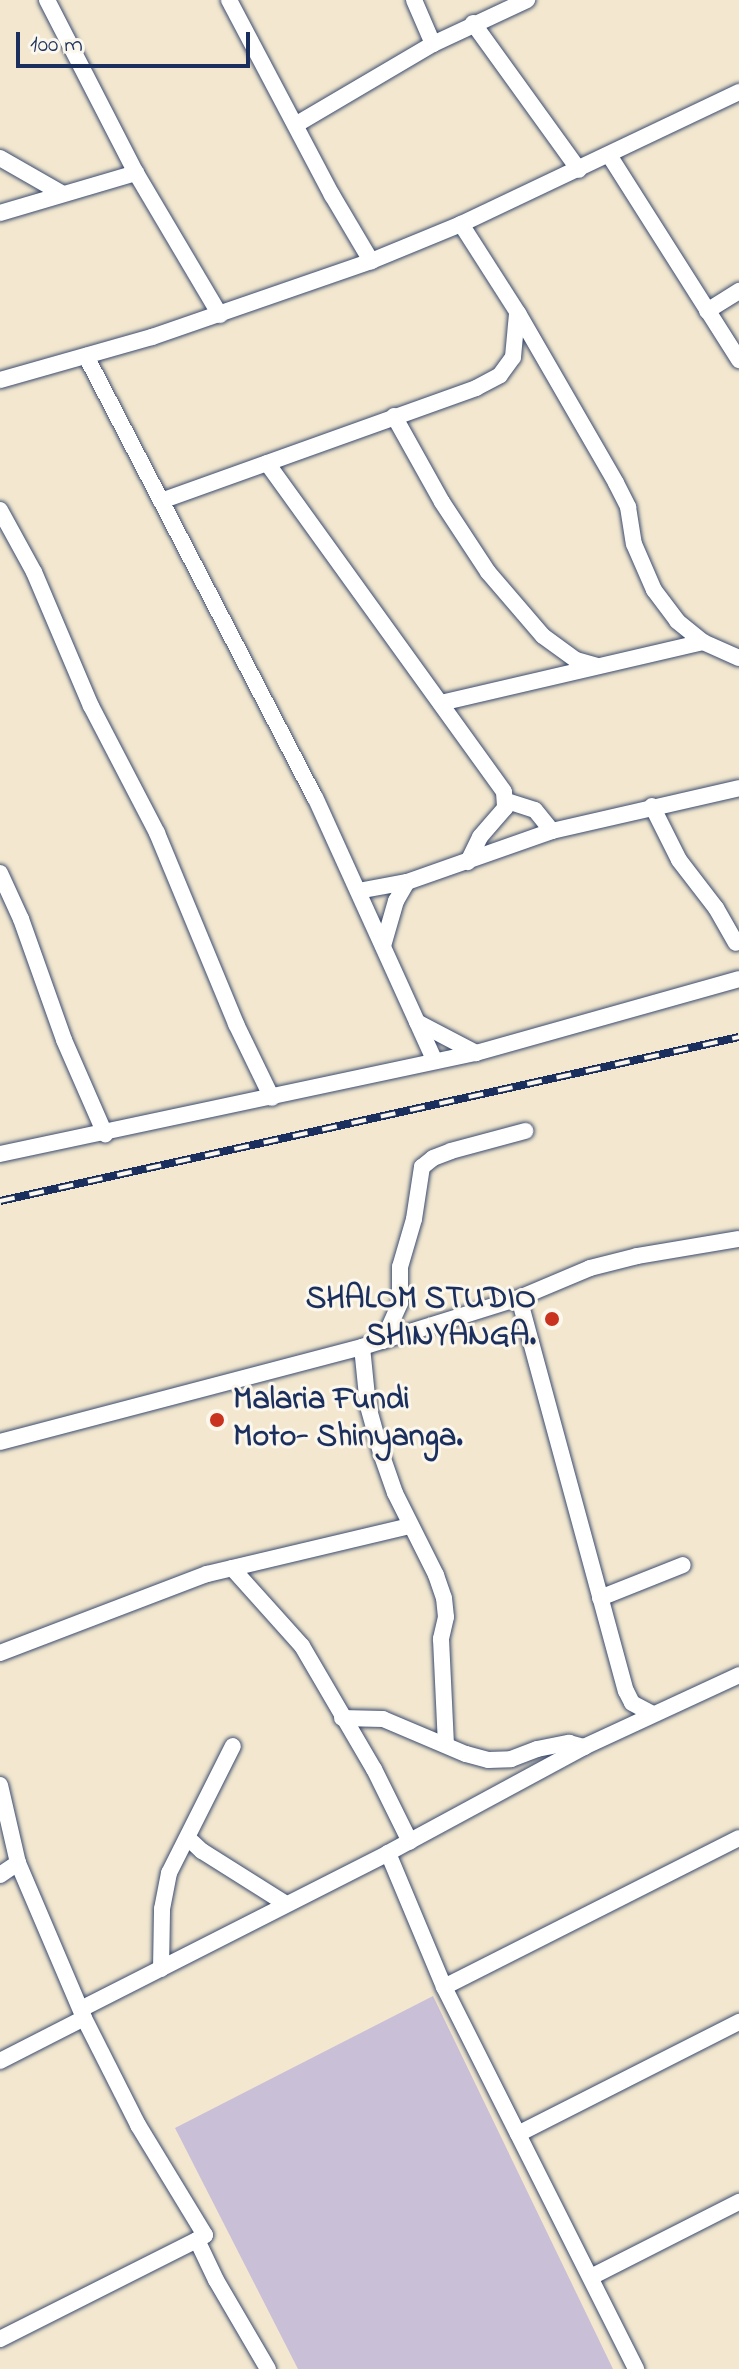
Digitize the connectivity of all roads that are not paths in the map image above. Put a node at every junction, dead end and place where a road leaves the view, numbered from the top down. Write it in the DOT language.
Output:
graph roads {
  1 [pos="47,0"];
  2 [pos="229,0"];
  3 [pos="414,0"];
  4 [pos="527,0"];
  5 [pos="473,23"];
  6 [pos="433,44"];
  7 [pos="739,92"];
  8 [pos="297,124"];
  9 [pos="609,155"];
  10 [pos="0,158"];
  11 [pos="579,170"];
  12 [pos="136,173"];
  13 [pos="61,193"];
  14 [pos="0,213"];
  15 [pos="461,224"];
  16 [pos="371,261"];
  17 [pos="739,291"];
  18 [pos="707,311"];
  19 [pos="518,313"];
  20 [pos="220,315"];
  21 [pos="86,356"];
  22 [pos="739,360"];
  23 [pos="0,380"];
  24 [pos="394,416"];
  25 [pos="267,463"];
  26 [pos="161,501"];
  27 [pos="0,510"];
  28 [pos="703,642"];
  29 [pos="739,658"];
  30 [pos="597,666"];
  31 [pos="441,703"];
  32 [pos="739,788"];
  33 [pos="507,801"];
  34 [pos="652,806"];
  35 [pos="552,831"];
  36 [pos="468,862"];
  37 [pos="0,873"];
  38 [pos="407,882"];
  39 [pos="358,891"];
  40 [pos="736,943"];
  41 [pos="383,946"];
  42 [pos="739,979"];
  43 [pos="414,1020"];
  44 [pos="476,1053"];
  45 [pos="435,1061"];
  46 [pos="272,1098"];
  47 [pos="525,1131"];
  48 [pos="105,1134"];
  49 [pos="0,1154"];
  50 [pos="739,1239"];
  51 [pos="519,1298"];
  52 [pos="383,1341"];
  53 [pos="362,1347"];
  54 [pos="0,1442"];
  55 [pos="410,1526"];
  56 [pos="683,1565"];
  57 [pos="232,1568"];
  58 [pos="600,1598"];
  59 [pos="0,1653"];
  60 [pos="739,1675"];
  61 [pos="651,1713"];
  62 [pos="342,1718"];
  63 [pos="446,1744"];
  64 [pos="233,1746"];
  65 [pos="584,1747"];
  66 [pos="0,1785"];
  67 [pos="739,1838"];
  68 [pos="189,1839"];
  69 [pos="410,1842"];
  70 [pos="388,1853"];
  71 [pos="18,1863"];
  72 [pos="0,1875"];
  73 [pos="286,1904"];
  74 [pos="161,1969"];
  75 [pos="444,1987"];
  76 [pos="83,2014"];
  77 [pos="739,2022"];
  78 [pos="0,2061"];
  79 [pos="518,2134"];
  80 [pos="739,2202"];
  81 [pos="197,2240"];
  82 [pos="591,2277"];
  83 [pos="0,2339"];
  84 [pos="268,2369"];
  85 [pos="636,2369"];
  1 -- 12 [label="street"];
  2 -- 8 [label="street"];
  3 -- 6 [label="street"];
  4 -- 5 [label="street"];
  5 -- 6 [label="street"];
  5 -- 11 [label="street"];
  6 -- 8 [label="street"];
  7 -- 9 [label="street"];
  8 -- 16 [label="street"];
  9 -- 11 [label="street"];
  9 -- 18 [label="street"];
  10 -- 13 [label="street"];
  11 -- 15 [label="street"];
  12 -- 13 [label="street"];
  12 -- 20 [label="street"];
  13 -- 14 [label="street"];
  15 -- 16 [label="street"];
  15 -- 19 [label="street"];
  16 -- 20 [label="street"];
  17 -- 18 [label="street"];
  18 -- 22 [label="street"];
  19 -- 24 [label="street"];
  19 -- 28 [label="street"];
  20 -- 21 [label="street"];
  21 -- 23 [label="street"];
  21 -- 26 [label="street"];
  24 -- 25 [label="street"];
  24 -- 30 [label="street"];
  25 -- 26 [label="street"];
  25 -- 31 [label="street"];
  26 -- 39 [label="street"];
  27 -- 46 [label="street"];
  28 -- 29 [label="street"];
  28 -- 30 [label="street"];
  30 -- 31 [label="street"];
  31 -- 33 [label="street"];
  32 -- 34 [label="street"];
  33 -- 35 [label="street"];
  33 -- 36 [label="street"];
  34 -- 35 [label="street"];
  34 -- 40 [label="street"];
  35 -- 36 [label="street"];
  36 -- 38 [label="street"];
  37 -- 48 [label="street"];
  38 -- 39 [label="street"];
  38 -- 41 [label="street"];
  39 -- 41 [label="street"];
  41 -- 43 [label="street"];
  42 -- 44 [label="street"];
  43 -- 44 [label="street"];
  43 -- 45 [label="street"];
  44 -- 45 [label="street"];
  45 -- 46 [label="street"];
  46 -- 48 [label="street"];
  47 -- 52 [label="street"];
  48 -- 49 [label="street"];
  50 -- 51 [label="street"];
  51 -- 52 [label="street"];
  51 -- 58 [label="street"];
  52 -- 53 [label="street"];
  53 -- 54 [label="street"];
  53 -- 55 [label="street"];
  55 -- 57 [label="street"];
  55 -- 63 [label="street"];
  56 -- 58 [label="street"];
  57 -- 59 [label="street"];
  57 -- 62 [label="street"];
  58 -- 61 [label="street"];
  60 -- 61 [label="street"];
  61 -- 65 [label="street"];
  62 -- 63 [label="street"];
  62 -- 69 [label="street"];
  63 -- 65 [label="street"];
  64 -- 68 [label="street"];
  65 -- 69 [label="street"];
  66 -- 71 [label="street"];
  67 -- 75 [label="street"];
  68 -- 73 [label="street"];
  68 -- 74 [label="street"];
  69 -- 70 [label="street"];
  70 -- 73 [label="street"];
  70 -- 75 [label="street"];
  71 -- 72 [label="street"];
  71 -- 76 [label="street"];
  73 -- 74 [label="street"];
  74 -- 76 [label="street"];
  75 -- 79 [label="street"];
  76 -- 78 [label="street"];
  76 -- 81 [label="street"];
  77 -- 79 [label="street"];
  79 -- 82 [label="street"];
  80 -- 82 [label="street"];
  81 -- 83 [label="street"];
  81 -- 84 [label="street"];
  82 -- 85 [label="street"];
}
